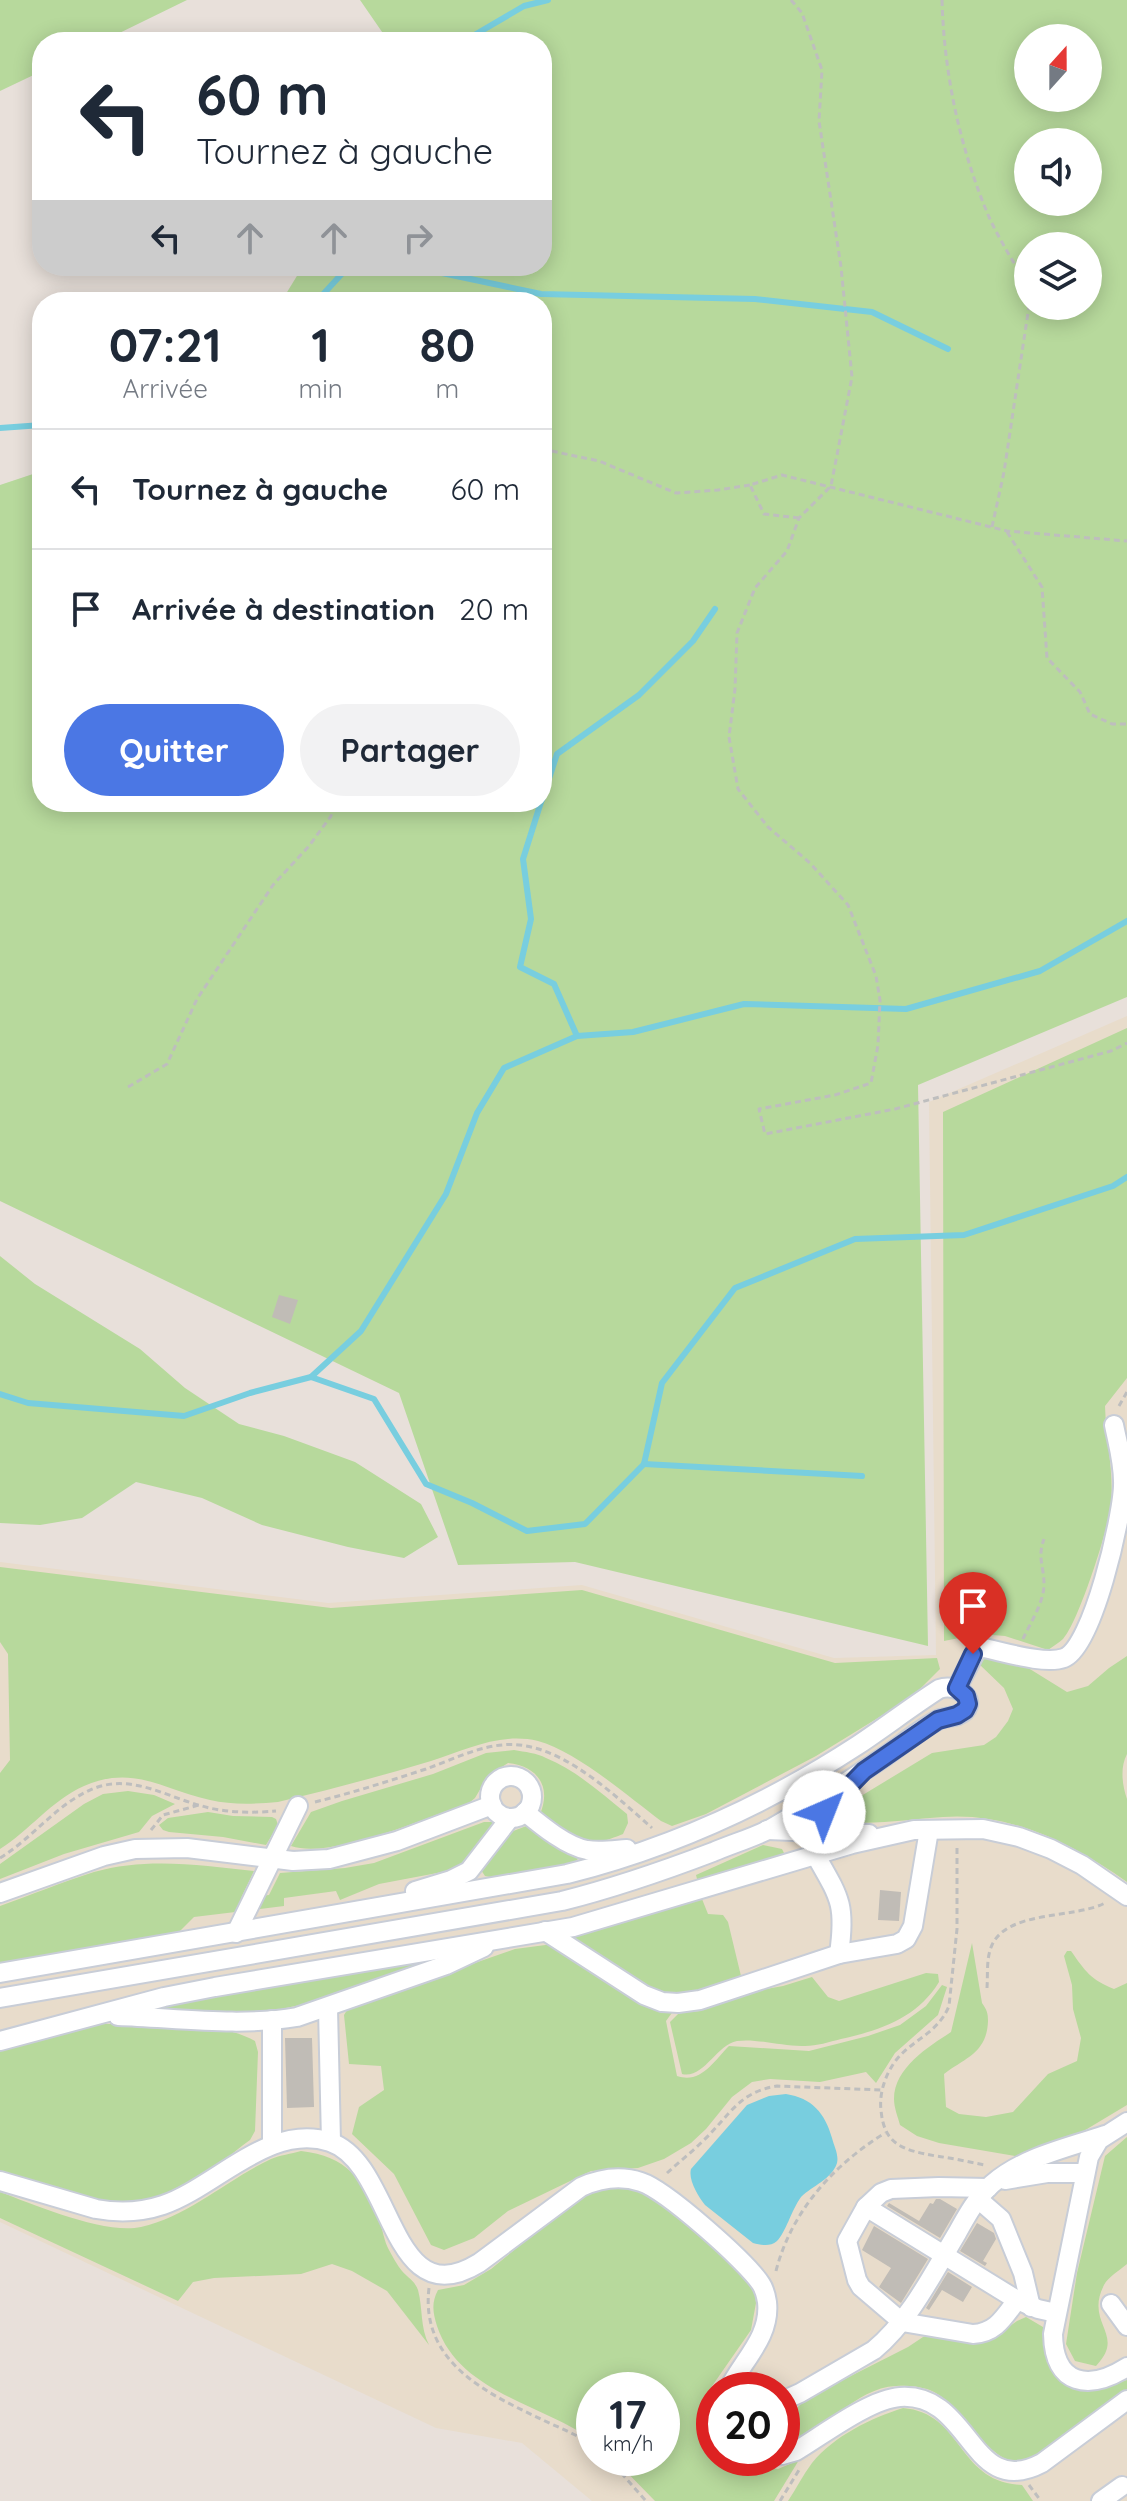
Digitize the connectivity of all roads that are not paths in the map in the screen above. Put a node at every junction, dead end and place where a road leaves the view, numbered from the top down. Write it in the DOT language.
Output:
graph roads {
  1 [pos="1114,1425"];
  2 [pos="950,1687"];
  3 [pos="864,1771"];
  4 [pos="492,1805"];
  5 [pos="298,1806"];
  6 [pos="518,1815"];
  7 [pos="767,1830"];
  8 [pos="929,1830"];
  9 [pos="850,1834"];
  10 [pos="887,1835"];
  11 [pos="662,1844"];
  12 [pos="816,1856"];
  13 [pos="272,1859"];
  14 [pos="0,1893"];
  15 [pos="1124,1894"];
  16 [pos="482,1915"];
  17 [pos="330,1917"];
  18 [pos="545,1931"];
  19 [pos="236,1933"];
  20 [pos="504,1937"];
  21 [pos="839,1954"];
  22 [pos="391,1957"];
  23 [pos="172,1968"];
  24 [pos="0,1973"];
  25 [pos="294,1973"];
  26 [pos="0,1998"];
  27 [pos="328,2008"];
  28 [pos="96,2015"];
  29 [pos="272,2020"];
  30 [pos="0,2041"];
  31 [pos="1127,2122"];
  32 [pos="1105,2135"];
  33 [pos="331,2142"];
  34 [pos="272,2145"];
  35 [pos="1085,2173"];
  36 [pos="0,2181"];
  37 [pos="987,2190"];
  38 [pos="866,2207"];
  39 [pos="943,2255"];
  40 [pos="1024,2303"];
  41 [pos="1111,2304"];
  42 [pos="1056,2313"];
  43 [pos="902,2322"];
  44 [pos="1127,2326"];
  45 [pos="1127,2367"];
  46 [pos="739,2372"];
  47 [pos="800,2393"];
  48 [pos="1127,2400"];
  49 [pos="800,2449"];
  50 [pos="1125,2487"];
  51 [pos="1101,2501"];
  1 -- 2 [label="street"];
  2 -- 3 [label="street"];
  2 -- 11 [label="street"];
  3 -- 7 [label="street"];
  3 -- 9 [label="street"];
  4 -- 6 [label="street"];
  4 -- 6 [label="street"];
  4 -- 13 [label="street"];
  5 -- 13 [label="street"];
  6 -- 11 [label="street"];
  6 -- 17 [label="street"];
  7 -- 9 [label="street"];
  7 -- 16 [label="street"];
  8 -- 10 [label="street"];
  8 -- 15 [label="street"];
  8 -- 21 [label="street"];
  9 -- 10 [label="street"];
  10 -- 12 [label="street"];
  11 -- 17 [label="street"];
  12 -- 18 [label="street"];
  12 -- 21 [label="street"];
  13 -- 14 [label="street"];
  13 -- 19 [label="street"];
  16 -- 22 [label="street"];
  16 -- 23 [label="street"];
  17 -- 19 [label="street"];
  18 -- 20 [label="street"];
  18 -- 21 [label="street"];
  19 -- 24 [label="street"];
  20 -- 22 [label="street"];
  20 -- 27 [label="street"];
  22 -- 25 [label="street"];
  23 -- 25 [label="street"];
  23 -- 26 [label="street"];
  25 -- 28 [label="street"];
  27 -- 29 [label="street"];
  27 -- 33 [label="street"];
  28 -- 29 [label="street"];
  28 -- 30 [label="street"];
  29 -- 34 [label="street"];
  31 -- 32 [label="street"];
  32 -- 35 [label="street"];
  32 -- 37 [label="street"];
  33 -- 34 [label="street"];
  33 -- 46 [label="street"];
  34 -- 36 [label="street"];
  35 -- 37 [label="street"];
  35 -- 42 [label="street"];
  37 -- 38 [label="street"];
  37 -- 39 [label="street"];
  37 -- 40 [label="street"];
  38 -- 39 [label="street"];
  38 -- 43 [label="street"];
  39 -- 40 [label="street"];
  39 -- 43 [label="street"];
  40 -- 42 [label="street"];
  40 -- 43 [label="street"];
  41 -- 44 [label="street"];
  42 -- 45 [label="street"];
  43 -- 47 [label="street"];
  48 -- 49 [label="street"];
  50 -- 51 [label="street"];
}
